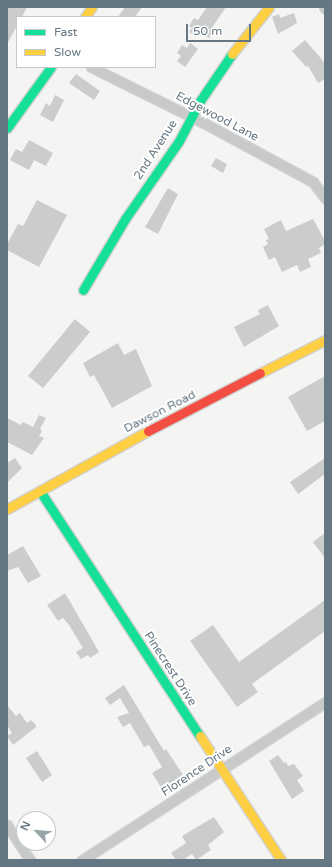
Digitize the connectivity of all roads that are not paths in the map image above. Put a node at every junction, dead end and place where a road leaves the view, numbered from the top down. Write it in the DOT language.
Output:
graph roads {
  1 [pos="92,7"];
  2 [pos="269,7"];
  3 [pos="86,16"];
  4 [pos="50,68"];
  5 [pos="92,68"];
  6 [pos="191,117"];
  7 [pos="7,128"];
  8 [pos="325,198"];
  9 [pos="83,290"];
  10 [pos="325,340"];
  11 [pos="40,491"];
  12 [pos="7,509"];
  13 [pos="325,702"];
  14 [pos="222,769"];
  15 [pos="7,825"];
  16 [pos="30,860"];
  17 [pos="82,860"];
  18 [pos="281,860"];
  1 -- 3 [label="street"];
  2 -- 6 [label="street, 2nd Avenue"];
  4 -- 7 [label="street"];
  5 -- 6 [label="street, Edgewood Lane"];
  6 -- 8 [label="street, Edgewood Lane"];
  6 -- 9 [label="street, 2nd Avenue"];
  10 -- 11 [label="street, Dawson Road"];
  11 -- 12 [label="street, Dawson Road"];
  11 -- 14 [label="street, Pinecrest Drive"];
  13 -- 14 [label="street, Florence Drive"];
  14 -- 17 [label="street, Florence Drive"];
  14 -- 18 [label="street, Pinecrest Drive"];
  15 -- 16 [label="street"];
}
